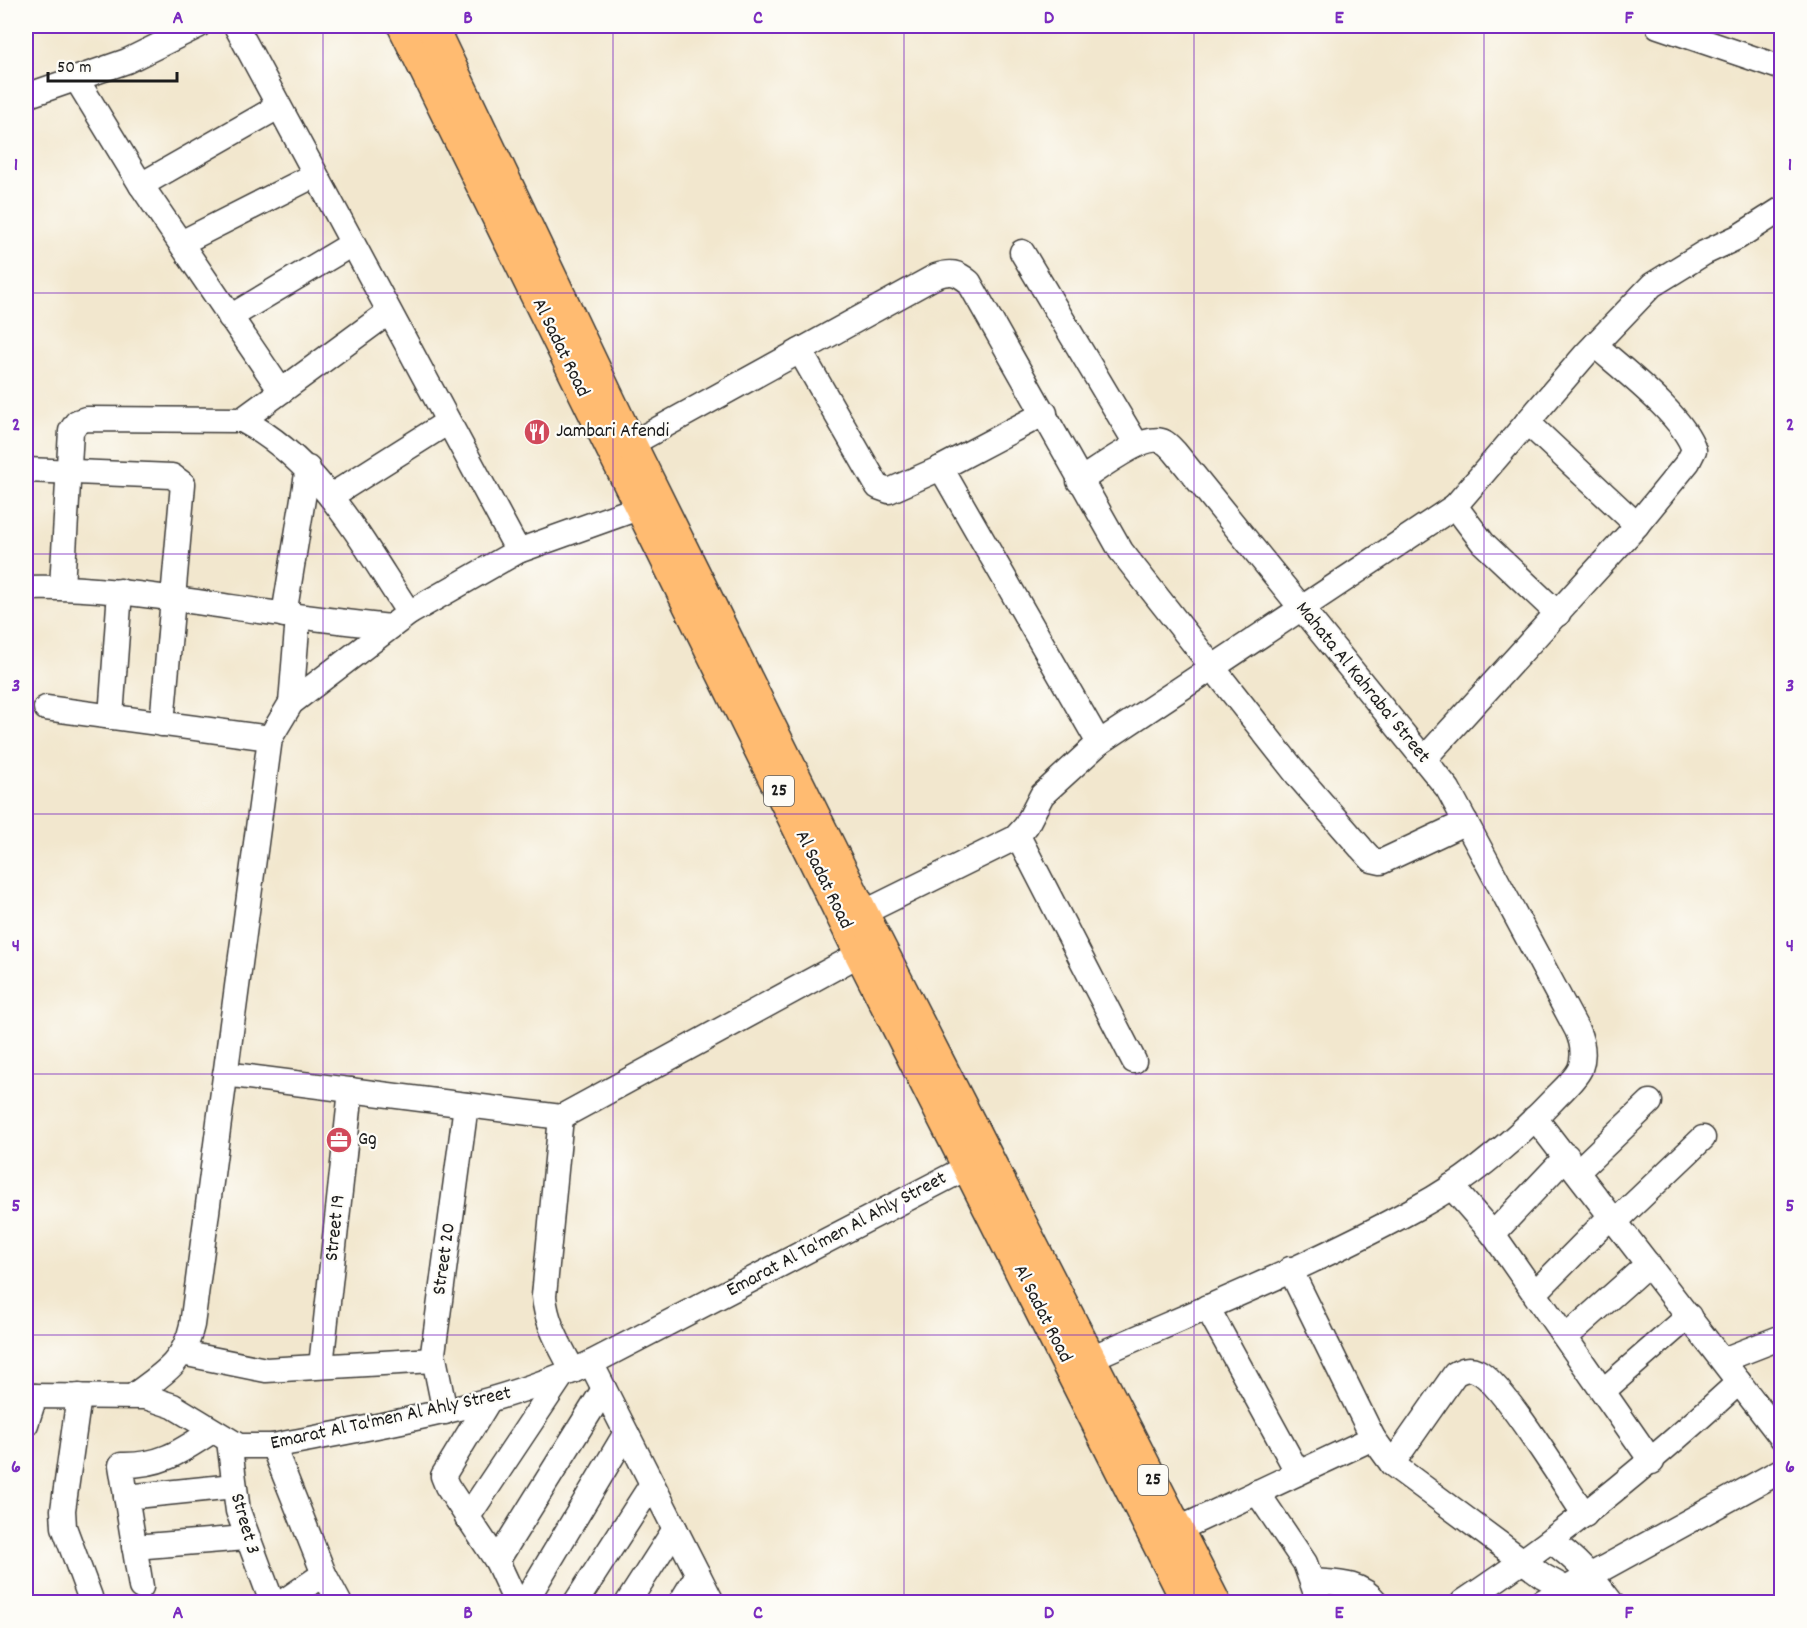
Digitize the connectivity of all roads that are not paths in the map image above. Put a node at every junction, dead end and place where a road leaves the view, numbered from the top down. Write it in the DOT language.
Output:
graph roads {
  1 [pos="198,26"];
  2 [pos="236,26"];
  3 [pos="403,26"];
  4 [pos="432,26"];
  5 [pos="1658,26"];
  6 [pos="1782,68"];
  7 [pos="77,80"];
  8 [pos="26,96"];
  9 [pos="278,107"];
  10 [pos="315,175"];
  11 [pos="141,185"];
  12 [pos="1782,209"];
  13 [pos="181,243"];
  14 [pos="352,244"];
  15 [pos="1022,252"];
  16 [pos="389,312"];
  17 [pos="230,317"];
  18 [pos="1595,345"];
  19 [pos="800,351"];
  20 [pos="281,391"];
  21 [pos="1045,413"];
  22 [pos="242,420"];
  23 [pos="448,422"];
  24 [pos="1527,422"];
  25 [pos="632,444"];
  26 [pos="1137,445"];
  27 [pos="308,468"];
  28 [pos="941,468"];
  29 [pos="26,470"];
  30 [pos="71,472"];
  31 [pos="1079,481"];
  32 [pos="331,496"];
  33 [pos="1455,506"];
  34 [pos="638,508"];
  35 [pos="1637,525"];
  36 [pos="518,551"];
  37 [pos="62,587"];
  38 [pos="26,588"];
  39 [pos="120,591"];
  40 [pos="172,598"];
  41 [pos="1300,607"];
  42 [pos="1558,614"];
  43 [pos="291,616"];
  44 [pos="399,620"];
  45 [pos="1212,666"];
  46 [pos="731,668"];
  47 [pos="291,703"];
  48 [pos="46,708"];
  49 [pos="111,717"];
  50 [pos="162,724"];
  51 [pos="270,738"];
  52 [pos="1099,743"];
  53 [pos="1425,758"];
  54 [pos="1466,822"];
  55 [pos="1018,836"];
  56 [pos="863,913"];
  57 [pos="860,954"];
  58 [pos="1134,1061"];
  59 [pos="225,1074"];
  60 [pos="351,1090"];
  61 [pos="1650,1102"];
  62 [pos="465,1105"];
  63 [pos="561,1117"];
  64 [pos="1535,1119"];
  65 [pos="1703,1138"];
  66 [pos="1572,1164"];
  67 [pos="968,1167"];
  68 [pos="1451,1186"];
  69 [pos="1614,1218"];
  70 [pos="1493,1234"];
  71 [pos="1648,1264"];
  72 [pos="1290,1269"];
  73 [pos="1535,1293"];
  74 [pos="1207,1307"];
  75 [pos="1689,1316"];
  76 [pos="1566,1337"];
  77 [pos="1782,1337"];
  78 [pos="182,1353"];
  79 [pos="1091,1358"];
  80 [pos="433,1360"];
  81 [pos="1723,1360"];
  82 [pos="321,1366"];
  83 [pos="575,1371"];
  84 [pos="1739,1382"];
  85 [pos="604,1389"];
  86 [pos="1603,1391"];
  87 [pos="30,1396"];
  88 [pos="79,1396"];
  89 [pos="133,1396"];
  90 [pos="488,1402"];
  91 [pos="445,1412"];
  92 [pos="26,1424"];
  93 [pos="626,1433"];
  94 [pos="221,1436"];
  95 [pos="1373,1438"];
  96 [pos="1782,1438"];
  97 [pos="273,1446"];
  98 [pos="1652,1462"];
  99 [pos="1392,1464"];
  100 [pos="1782,1470"];
  101 [pos="1298,1473"];
  102 [pos="652,1484"];
  103 [pos="234,1486"];
  104 [pos="1257,1492"];
  105 [pos="126,1497"];
  106 [pos="1585,1515"];
  107 [pos="467,1518"];
  108 [pos="675,1529"];
  109 [pos="1179,1529"];
  110 [pos="246,1538"];
  111 [pos="1551,1541"];
  112 [pos="134,1547"];
  113 [pos="497,1561"];
  114 [pos="1524,1561"];
  115 [pos="324,1574"];
  116 [pos="698,1574"];
  117 [pos="1590,1575"];
  118 [pos="141,1587"];
  119 [pos="1567,1590"];
  120 [pos="1315,1592"];
  121 [pos="90,1598"];
  122 [pos="272,1602"];
  123 [pos="283,1602"];
  124 [pos="339,1602"];
  125 [pos="516,1602"];
  126 [pos="525,1602"];
  127 [pos="576,1602"];
  128 [pos="628,1602"];
  129 [pos="681,1602"];
  130 [pos="712,1602"];
  131 [pos="1187,1602"];
  132 [pos="1215,1602"];
  133 [pos="1376,1602"];
  134 [pos="1463,1602"];
  135 [pos="1542,1602"];
  136 [pos="1590,1602"];
  137 [pos="1611,1602"];
  1 -- 7 [label="street"];
  2 -- 9 [label="street"];
  3 -- 34 [label="main road, Al Sadat Road / 25"];
  4 -- 25 [label="main road, Al Sadat Road / 25"];
  5 -- 6 [label="street"];
  7 -- 8 [label="street"];
  7 -- 11 [label="street"];
  9 -- 10 [label="street"];
  9 -- 11 [label="street"];
  10 -- 13 [label="street"];
  10 -- 14 [label="street"];
  11 -- 13 [label="street"];
  12 -- 18 [label="street"];
  13 -- 17 [label="street"];
  14 -- 16 [label="street"];
  14 -- 17 [label="street"];
  15 -- 26 [label="street"];
  16 -- 20 [label="street"];
  16 -- 23 [label="street"];
  17 -- 20 [label="street"];
  18 -- 24 [label="street"];
  18 -- 35 [label="street"];
  19 -- 21 [label="street"];
  19 -- 25 [label="street"];
  19 -- 28 [label="street"];
  20 -- 22 [label="street"];
  21 -- 28 [label="street"];
  21 -- 31 [label="street"];
  22 -- 27 [label="street"];
  22 -- 30 [label="street"];
  23 -- 32 [label="street"];
  23 -- 36 [label="street"];
  24 -- 33 [label="street"];
  24 -- 35 [label="street"];
  25 -- 46 [label="main road, Al Sadat Road / 25"];
  26 -- 31 [label="street, Mahata Al Kahraba' Street"];
  26 -- 41 [label="street, Mahata Al Kahraba' Street"];
  27 -- 32 [label="street"];
  27 -- 43 [label="street"];
  28 -- 52 [label="street"];
  29 -- 30 [label="street"];
  30 -- 37 [label="street"];
  30 -- 40 [label="street"];
  31 -- 45 [label="street"];
  32 -- 44 [label="street"];
  33 -- 41 [label="street"];
  33 -- 42 [label="street"];
  34 -- 36 [label="street"];
  34 -- 46 [label="main road, Al Sadat Road / 25"];
  35 -- 42 [label="street"];
  36 -- 44 [label="street"];
  37 -- 38 [label="street"];
  37 -- 39 [label="street"];
  39 -- 40 [label="street"];
  39 -- 49 [label="street"];
  40 -- 43 [label="street"];
  40 -- 50 [label="street"];
  41 -- 45 [label="street"];
  41 -- 53 [label="street, Mahata Al Kahraba' Street"];
  42 -- 53 [label="street"];
  43 -- 44 [label="street"];
  43 -- 47 [label="street"];
  44 -- 47 [label="street"];
  45 -- 52 [label="street"];
  45 -- 54 [label="street"];
  46 -- 56 [label="main road, Al Sadat Road / 25"];
  46 -- 57 [label="main road, Al Sadat Road / 25"];
  47 -- 51 [label="street"];
  48 -- 49 [label="street"];
  49 -- 50 [label="street"];
  50 -- 51 [label="street"];
  51 -- 59 [label="street"];
  52 -- 55 [label="street"];
  53 -- 54 [label="street, Mahata Al Kahraba' Street"];
  54 -- 64 [label="street, Mahata Al Kahraba' Street"];
  55 -- 56 [label="street"];
  55 -- 58 [label="street"];
  56 -- 79 [label="main road, Al Sadat Road / 25"];
  57 -- 63 [label="street"];
  57 -- 67 [label="main road, Al Sadat Road / 25"];
  59 -- 60 [label="street"];
  59 -- 78 [label="street"];
  60 -- 62 [label="street"];
  60 -- 82 [label="street, Street 19"];
  61 -- 66 [label="street"];
  62 -- 63 [label="street"];
  62 -- 80 [label="street, Street 20"];
  63 -- 83 [label="street"];
  64 -- 66 [label="street"];
  64 -- 68 [label="street, Mahata Al Kahraba' Street"];
  65 -- 69 [label="street"];
  66 -- 69 [label="street"];
  66 -- 70 [label="street"];
  67 -- 83 [label="street, Emarat Al Ta'men Al Ahly Street"];
  67 -- 131 [label="main road, Al Sadat Road / 25"];
  68 -- 70 [label="street"];
  68 -- 72 [label="street, Mahata Al Kahraba' Street"];
  69 -- 71 [label="street"];
  69 -- 73 [label="street"];
  70 -- 73 [label="street"];
  71 -- 75 [label="street"];
  71 -- 76 [label="street"];
  72 -- 74 [label="street, Mahata Al Kahraba' Street"];
  72 -- 95 [label="street"];
  73 -- 76 [label="street"];
  74 -- 79 [label="street, Mahata Al Kahraba' Street"];
  74 -- 101 [label="street"];
  75 -- 81 [label="street"];
  75 -- 86 [label="street"];
  76 -- 86 [label="street"];
  77 -- 81 [label="street"];
  78 -- 82 [label="street"];
  78 -- 89 [label="street"];
  79 -- 109 [label="main road, Al Sadat Road / 25"];
  80 -- 82 [label="street"];
  80 -- 91 [label="street, Street 20"];
  81 -- 84 [label="street"];
  83 -- 85 [label="street"];
  83 -- 90 [label="street, Emarat Al Ta'men Al Ahly Street"];
  83 -- 107 [label="street"];
  84 -- 96 [label="street"];
  84 -- 98 [label="street"];
  85 -- 93 [label="street"];
  85 -- 113 [label="street"];
  86 -- 98 [label="street"];
  87 -- 88 [label="street, Emarat Al Ta'men Al Ahly Street"];
  87 -- 92 [label="street"];
  88 -- 89 [label="street, Emarat Al Ta'men Al Ahly Street"];
  88 -- 121 [label="street"];
  89 -- 94 [label="street, Emarat Al Ta'men Al Ahly Street"];
  90 -- 91 [label="street, Emarat Al Ta'men Al Ahly Street"];
  90 -- 107 [label="street"];
  91 -- 97 [label="street, Emarat Al Ta'men Al Ahly Street"];
  93 -- 102 [label="street"];
  93 -- 126 [label="street"];
  94 -- 97 [label="street, Emarat Al Ta'men Al Ahly Street"];
  94 -- 103 [label="street, Street 3"];
  94 -- 105 [label="street"];
  95 -- 99 [label="street"];
  95 -- 101 [label="street"];
  97 -- 115 [label="street"];
  98 -- 106 [label="street"];
  99 -- 106 [label="street"];
  99 -- 114 [label="street"];
  100 -- 117 [label="street"];
  101 -- 104 [label="street"];
  102 -- 108 [label="street"];
  102 -- 127 [label="street"];
  103 -- 105 [label="street"];
  103 -- 110 [label="street, Street 3"];
  104 -- 109 [label="street"];
  104 -- 120 [label="street"];
  105 -- 112 [label="street"];
  106 -- 111 [label="street"];
  107 -- 113 [label="street"];
  108 -- 116 [label="street"];
  108 -- 128 [label="street"];
  109 -- 132 [label="main road, Al Sadat Road / 25"];
  110 -- 112 [label="street"];
  110 -- 122 [label="street, Street 3"];
  111 -- 114 [label="street"];
  111 -- 117 [label="street"];
  112 -- 118 [label="street"];
  113 -- 125 [label="street"];
  114 -- 119 [label="street"];
  114 -- 134 [label="street"];
  115 -- 123 [label="street"];
  115 -- 124 [label="street"];
  116 -- 129 [label="street"];
  116 -- 130 [label="street"];
  117 -- 119 [label="street"];
  117 -- 137 [label="street"];
  119 -- 135 [label="street"];
  119 -- 136 [label="street"];
  120 -- 133 [label="street"];
}
